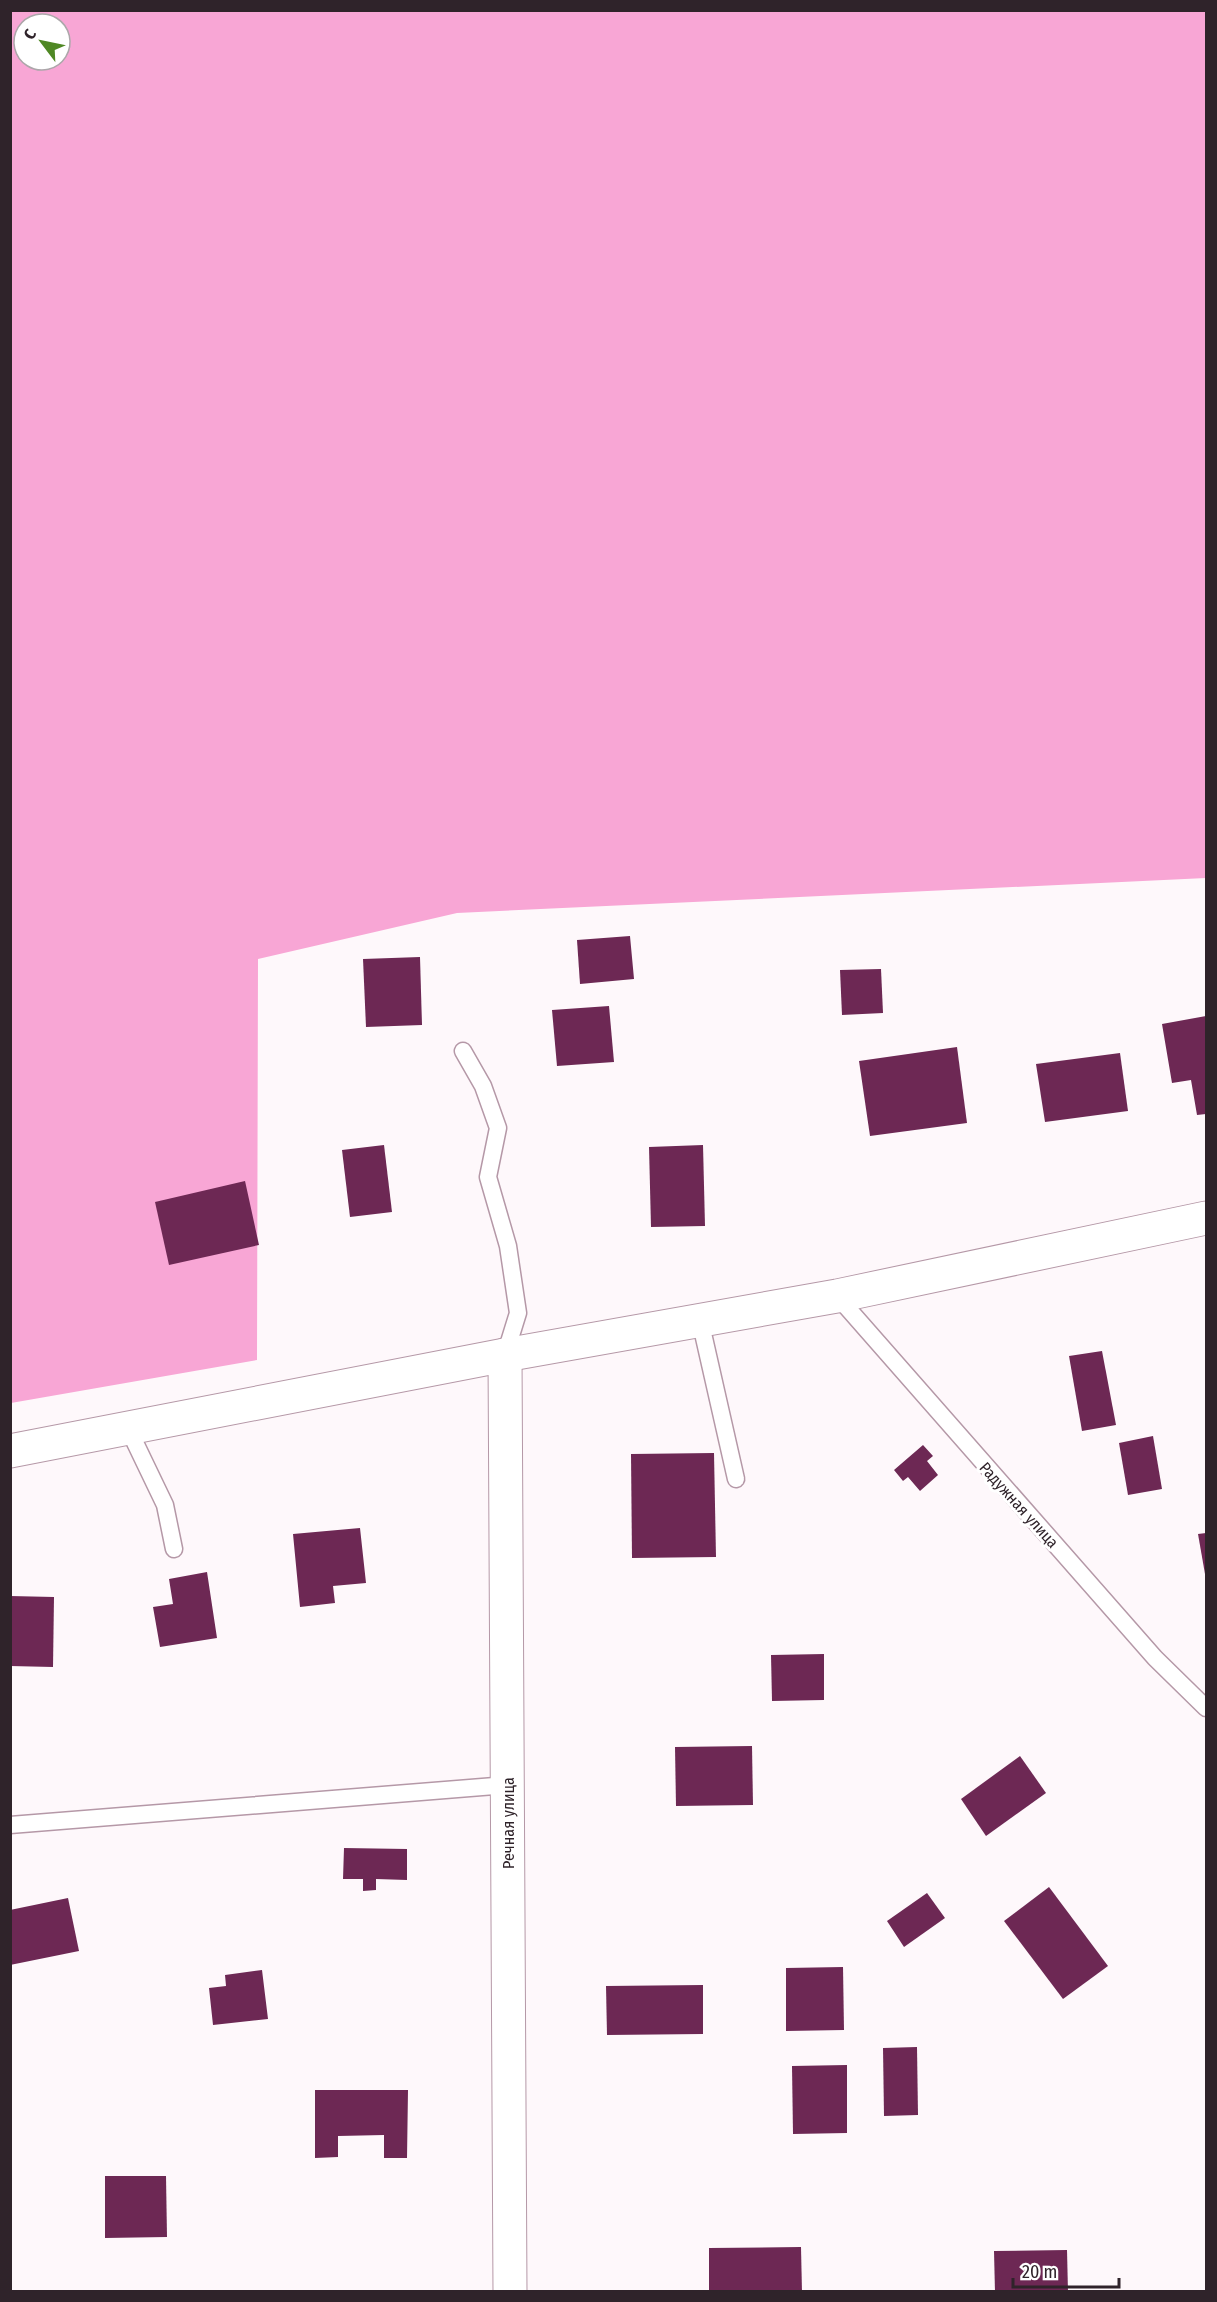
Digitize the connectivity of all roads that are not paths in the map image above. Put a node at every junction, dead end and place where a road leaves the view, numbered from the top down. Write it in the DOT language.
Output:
graph roads {
  1 [pos="463,1052"];
  2 [pos="1206,1218"];
  3 [pos="837,1296"];
  4 [pos="700,1320"];
  5 [pos="505,1355"];
  6 [pos="128,1428"];
  7 [pos="10,1451"];
  8 [pos="736,1479"];
  9 [pos="174,1549"];
  10 [pos="1199,1690"];
  11 [pos="1206,1708"];
  12 [pos="507,1785"];
  13 [pos="10,1826"];
  14 [pos="510,2292"];
  1 -- 5 [label="lane"];
  2 -- 3 [label="street"];
  3 -- 4 [label="street"];
  3 -- 10 [label="lane, Радужная улица"];
  4 -- 5 [label="street"];
  4 -- 8 [label="lane"];
  5 -- 6 [label="street"];
  5 -- 12 [label="street, Речная улица"];
  6 -- 7 [label="street"];
  6 -- 9 [label="lane"];
  10 -- 11 [label="lane, Радужная улица"];
  12 -- 13 [label="lane"];
  12 -- 14 [label="street, Речная улица"];
}
